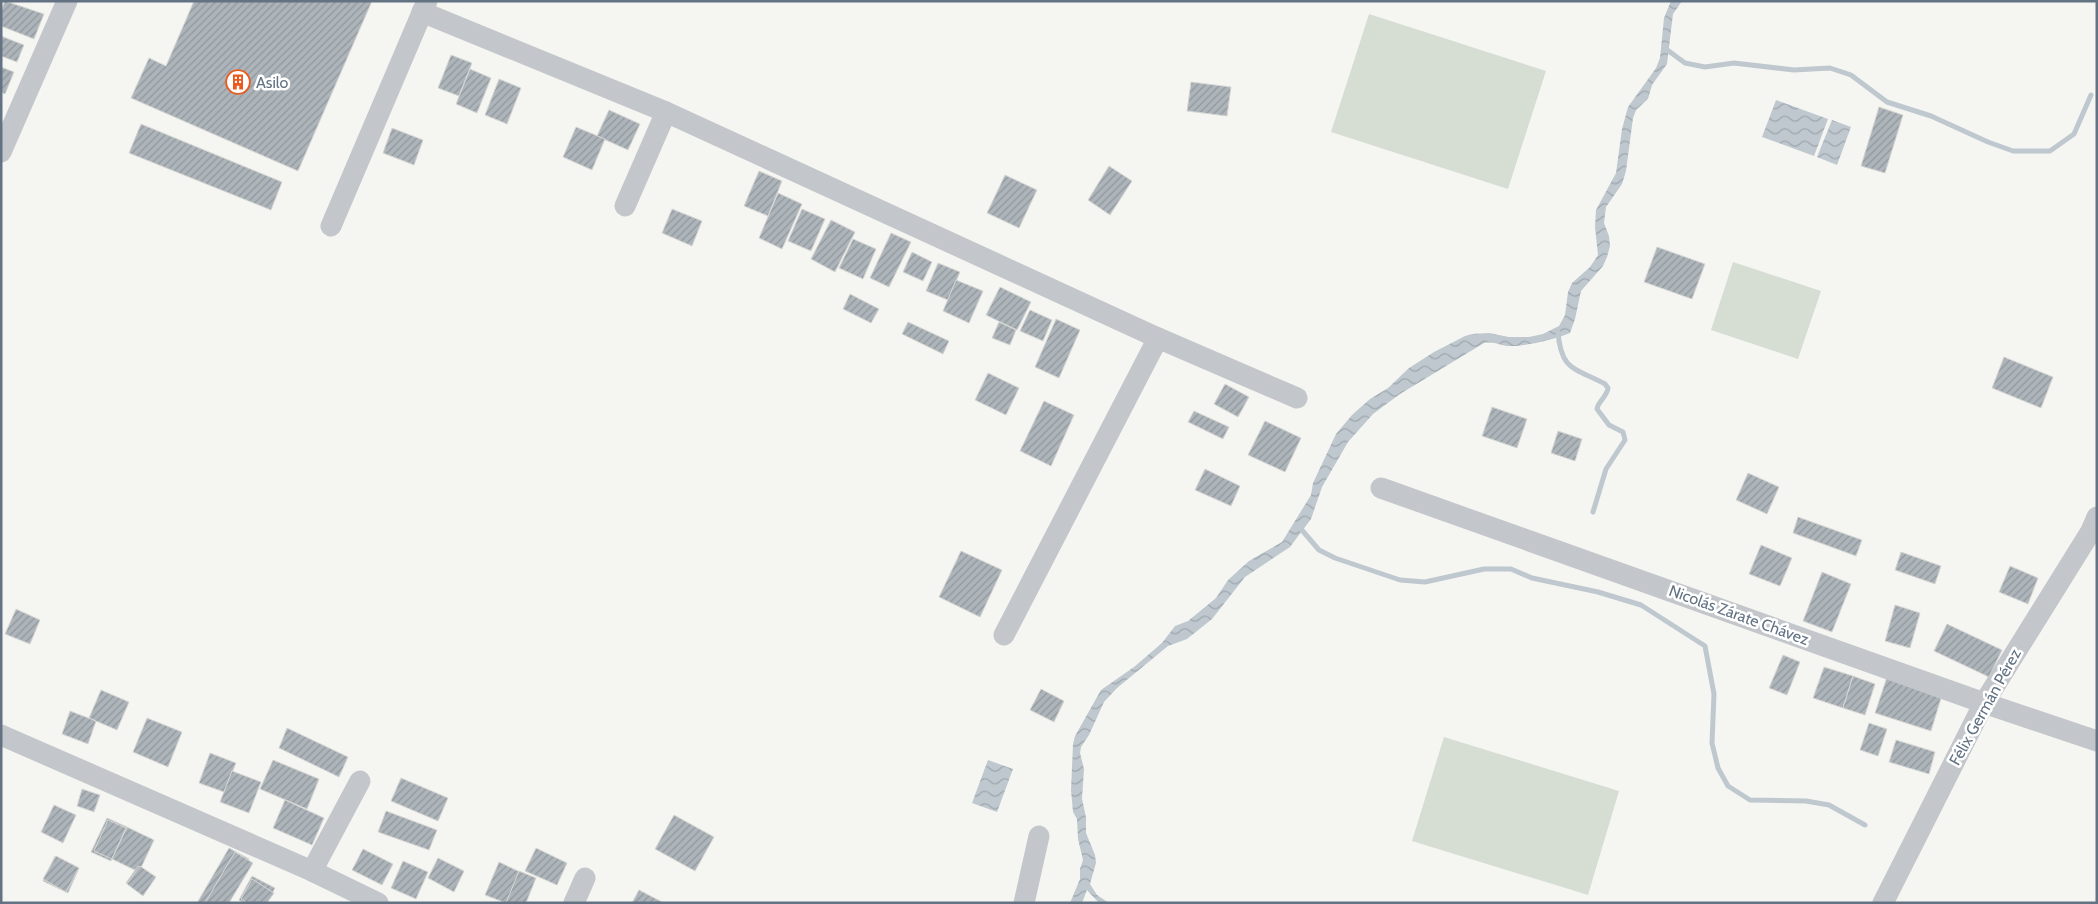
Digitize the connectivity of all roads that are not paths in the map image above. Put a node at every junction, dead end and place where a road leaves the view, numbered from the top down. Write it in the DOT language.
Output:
graph roads {
  1 [pos="67,1"];
  2 [pos="425,7"];
  3 [pos="666,112"];
  4 [pos="1,152"];
  5 [pos="626,206"];
  6 [pos="332,226"];
  7 [pos="1158,338"];
  8 [pos="1297,398"];
  9 [pos="1381,488"];
  10 [pos="2095,527"];
  11 [pos="1004,635"];
  12 [pos="1984,703"];
  13 [pos="1,735"];
  14 [pos="2097,741"];
  15 [pos="360,781"];
  16 [pos="1039,836"];
  17 [pos="312,870"];
  18 [pos="585,878"];
  19 [pos="378,903"];
  20 [pos="574,903"];
  21 [pos="1024,903"];
  22 [pos="1883,903"];
  1 -- 4 [label="street"];
  2 -- 3 [label="street"];
  2 -- 6 [label="street"];
  3 -- 5 [label="street"];
  3 -- 7 [label="street"];
  7 -- 8 [label="street"];
  7 -- 11 [label="street"];
  9 -- 12 [label="street, Nicolás Zárate Chávez"];
  10 -- 12 [label="street, Félix Germán Pérez"];
  12 -- 14 [label="street, Nicolás Zárate Chávez"];
  12 -- 22 [label="street, Félix Germán Pérez"];
  13 -- 17 [label="street"];
  15 -- 17 [label="street"];
  16 -- 21 [label="street"];
  17 -- 19 [label="street"];
  18 -- 20 [label="street"];
}
